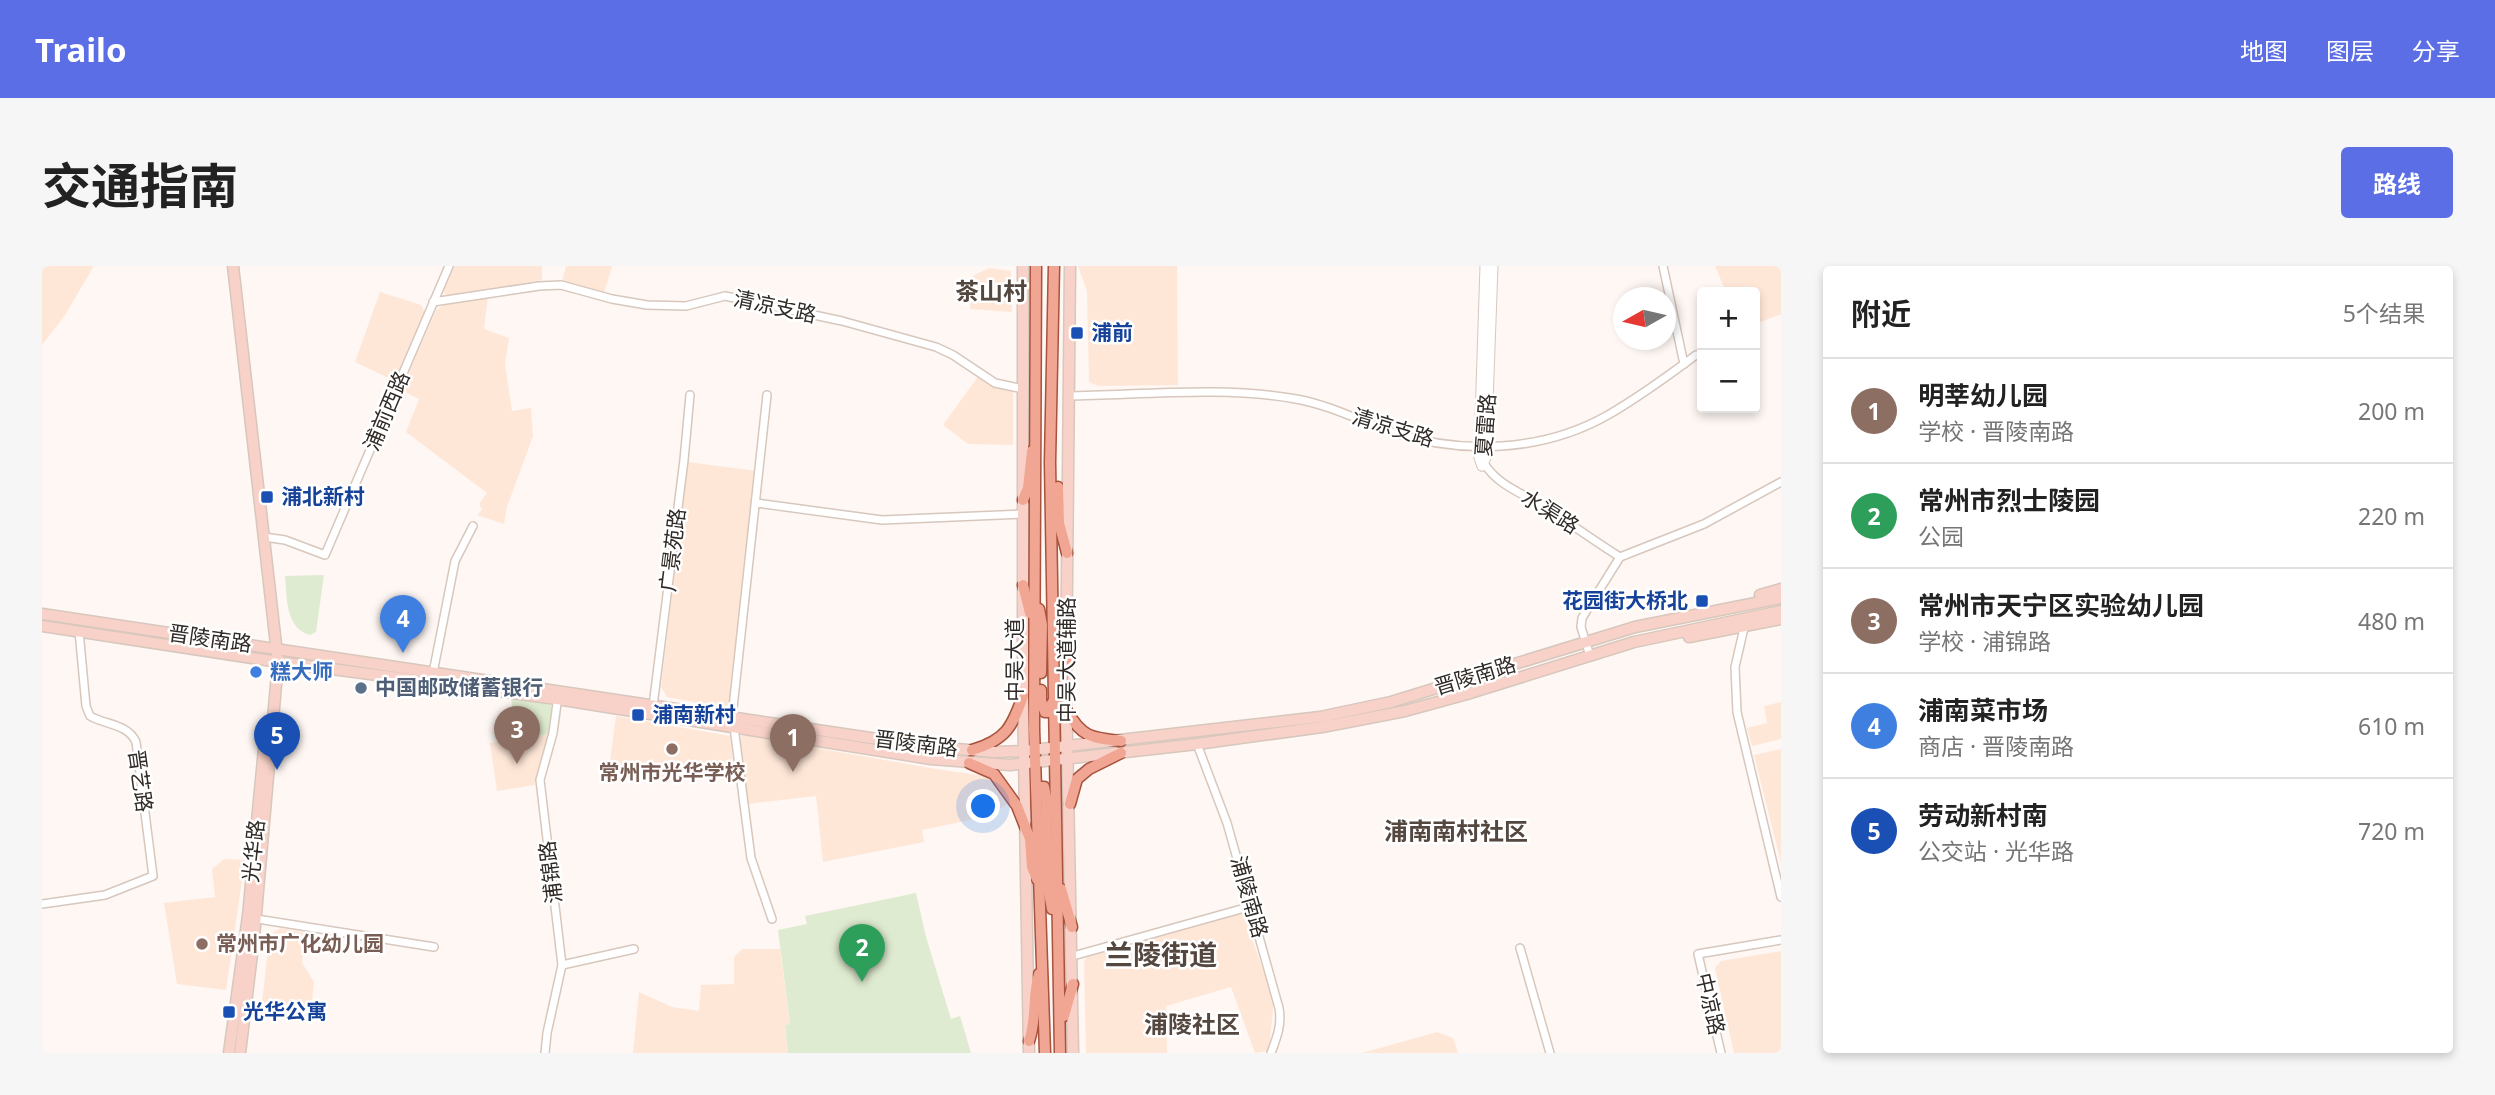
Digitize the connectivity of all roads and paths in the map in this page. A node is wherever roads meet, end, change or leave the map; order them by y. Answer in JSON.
{"nodes":[{"id":1,"x":233,"y":266,"type":"edge"},
{"id":2,"x":449,"y":266,"type":"edge"},
{"id":3,"x":1023,"y":266,"type":"edge"},
{"id":4,"x":1037,"y":266,"type":"edge"},
{"id":5,"x":1054,"y":266,"type":"edge"},
{"id":6,"x":1070,"y":266,"type":"edge"},
{"id":7,"x":1486,"y":266,"type":"edge"},
{"id":8,"x":1493,"y":266,"type":"edge"},
{"id":9,"x":1664,"y":266,"type":"edge"},
{"id":10,"x":433,"y":302,"type":"junction"},
{"id":11,"x":1053,"y":302,"type":"junction"},
{"id":12,"x":1053,"y":341,"type":"junction"},
{"id":13,"x":1696,"y":355,"type":"dead end"},
{"id":14,"x":1684,"y":364,"type":"junction"},
{"id":15,"x":1023,"y":389,"type":"junction"},
{"id":16,"x":1037,"y":393,"type":"junction"},
{"id":17,"x":690,"y":395,"type":"dead end"},
{"id":18,"x":767,"y":395,"type":"dead end"},
{"id":19,"x":1068,"y":397,"type":"junction"},
{"id":20,"x":1037,"y":428,"type":"junction"},
{"id":21,"x":1483,"y":448,"type":"junction"},
{"id":22,"x":1050,"y":462,"type":"junction"},
{"id":23,"x":1484,"y":463,"type":"joint"},
{"id":24,"x":1781,"y":482,"type":"edge"},
{"id":25,"x":1051,"y":491,"type":"junction"},
{"id":26,"x":1023,"y":500,"type":"junction"},
{"id":27,"x":756,"y":503,"type":"junction"},
{"id":28,"x":1023,"y":514,"type":"junction"},
{"id":29,"x":473,"y":526,"type":"dead end"},
{"id":30,"x":264,"y":537,"type":"junction"},
{"id":31,"x":1067,"y":553,"type":"junction"},
{"id":32,"x":1620,"y":557,"type":"junction"},
{"id":33,"x":1029,"y":585,"type":"junction"},
{"id":34,"x":1781,"y":589,"type":"edge"},
{"id":35,"x":1781,"y":598,"type":"edge"},
{"id":36,"x":1707,"y":611,"type":"junction"},
{"id":37,"x":1781,"y":611,"type":"edge"},
{"id":38,"x":42,"y":614,"type":"edge"},
{"id":39,"x":1781,"y":620,"type":"edge"},
{"id":40,"x":42,"y":626,"type":"edge"},
{"id":41,"x":1744,"y":628,"type":"junction"},
{"id":42,"x":79,"y":631,"type":"junction"},
{"id":43,"x":1587,"y":642,"type":"junction"},
{"id":44,"x":1634,"y":642,"type":"junction"},
{"id":45,"x":275,"y":649,"type":"junction"},
{"id":46,"x":1590,"y":656,"type":"junction"},
{"id":47,"x":275,"y":661,"type":"junction"},
{"id":48,"x":1067,"y":661,"type":"junction"},
{"id":49,"x":433,"y":673,"type":"junction"},
{"id":50,"x":558,"y":695,"type":"junction"},
{"id":51,"x":1023,"y":696,"type":"junction"},
{"id":52,"x":1054,"y":699,"type":"junction"},
{"id":53,"x":653,"y":705,"type":"junction"},
{"id":54,"x":1067,"y":712,"type":"junction"},
{"id":55,"x":1054,"y":720,"type":"junction"},
{"id":56,"x":733,"y":722,"type":"junction"},
{"id":57,"x":1197,"y":744,"type":"junction"},
{"id":58,"x":1068,"y":747,"type":"junction"},
{"id":59,"x":1121,"y":747,"type":"junction"},
{"id":60,"x":1054,"y":748,"type":"junction"},
{"id":61,"x":972,"y":750,"type":"junction"},
{"id":62,"x":1030,"y":751,"type":"junction"},
{"id":63,"x":1069,"y":759,"type":"junction"},
{"id":64,"x":1055,"y":761,"type":"junction"},
{"id":65,"x":969,"y":763,"type":"junction"},
{"id":66,"x":1030,"y":764,"type":"junction"},
{"id":67,"x":1038,"y":793,"type":"junction"},
{"id":68,"x":1070,"y":804,"type":"junction"},
{"id":69,"x":1025,"y":823,"type":"junction"},
{"id":70,"x":1056,"y":845,"type":"junction"},
{"id":71,"x":1040,"y":886,"type":"junction"},
{"id":72,"x":1781,"y":897,"type":"edge"},
{"id":73,"x":42,"y":904,"type":"edge"},
{"id":74,"x":1252,"y":906,"type":"junction"},
{"id":75,"x":251,"y":918,"type":"junction"},
{"id":76,"x":772,"y":919,"type":"dead end"},
{"id":77,"x":1072,"y":927,"type":"junction"},
{"id":78,"x":1058,"y":936,"type":"junction"},
{"id":79,"x":1781,"y":940,"type":"edge"},
{"id":80,"x":433,"y":947,"type":"dead end"},
{"id":81,"x":1520,"y":948,"type":"dead end"},
{"id":82,"x":634,"y":949,"type":"dead end"},
{"id":83,"x":1073,"y":956,"type":"junction"},
{"id":84,"x":1042,"y":961,"type":"junction"},
{"id":85,"x":562,"y":965,"type":"junction"},
{"id":86,"x":1073,"y":984,"type":"junction"},
{"id":87,"x":1029,"y":1047,"type":"edge"},
{"id":88,"x":229,"y":1053,"type":"edge"},
{"id":89,"x":240,"y":1053,"type":"edge"},
{"id":90,"x":545,"y":1053,"type":"edge"},
{"id":91,"x":1045,"y":1053,"type":"edge"},
{"id":92,"x":1061,"y":1053,"type":"edge"},
{"id":93,"x":1073,"y":1053,"type":"edge"},
{"id":94,"x":1272,"y":1053,"type":"edge"},
{"id":95,"x":1550,"y":1053,"type":"edge"},
{"id":96,"x":1721,"y":1053,"type":"edge"}],
"edges":[{"from":1,"to":30,"type":"main road","name":"光华路"},
{"from":2,"to":10,"type":"street","name":"浦前西路"},
{"from":3,"to":15,"type":"main road","name":"中吴大道辅路"},
{"from":4,"to":12,"type":"main road"},
{"from":4,"to":16,"type":"main road"},
{"from":5,"to":11,"type":"main road"},
{"from":5,"to":11,"type":"main road","name":"中吴大道"},
{"from":6,"to":19,"type":"main road","name":"中吴大道辅路"},
{"from":7,"to":21,"type":"street","name":"夏雷路"},
{"from":8,"to":21,"type":"street","name":"夏雷路"},
{"from":9,"to":14,"type":"street"},
{"from":10,"to":15,"type":"street","name":"清凉支路"},
{"from":10,"to":30,"type":"street","name":"浦前西路"},
{"from":11,"to":12,"type":"main road","name":"中吴大道"},
{"from":12,"to":22,"type":"main road","name":"中吴大道"},
{"from":13,"to":14,"type":"street","name":"清凉支路"},
{"from":14,"to":21,"type":"street","name":"清凉支路"},
{"from":15,"to":26,"type":"main road","name":"中吴大道辅路"},
{"from":16,"to":20,"type":"main road"},
{"from":16,"to":25,"type":"main road"},
{"from":17,"to":53,"type":"street","name":"广景苑路"},
{"from":18,"to":27,"type":"street"},
{"from":19,"to":21,"type":"street","name":"清凉支路"},
{"from":19,"to":31,"type":"main road","name":"中吴大道辅路"},
{"from":20,"to":26,"type":"main road"},
{"from":20,"to":33,"type":"main road"},
{"from":21,"to":23,"type":"street","name":"夏雷路"},
{"from":22,"to":25,"type":"main road","name":"中吴大道"},
{"from":22,"to":31,"type":"main road"},
{"from":23,"to":32,"type":"street","name":"水渠路"},
{"from":24,"to":32,"type":"street"},
{"from":25,"to":52,"type":"main road","name":"中吴大道"},
{"from":26,"to":28,"type":"main road","name":"中吴大道辅路"},
{"from":27,"to":28,"type":"street"},
{"from":27,"to":56,"type":"street"},
{"from":28,"to":33,"type":"main road","name":"中吴大道辅路"},
{"from":29,"to":49,"type":"street"},
{"from":30,"to":45,"type":"main road","name":"光华路"},
{"from":31,"to":48,"type":"main road","name":"中吴大道辅路"},
{"from":32,"to":43,"type":"street"},
{"from":33,"to":51,"type":"main road","name":"中吴大道辅路"},
{"from":33,"to":52,"type":"main road"},
{"from":33,"to":62,"type":"main road","name":"中吴大道"},
{"from":34,"to":36,"type":"main road"},
{"from":35,"to":36,"type":"main road","name":"晋陵南路"},
{"from":36,"to":43,"type":"main road","name":"晋陵南路"},
{"from":37,"to":44,"type":"main road","name":"晋陵南路"},
{"from":38,"to":45,"type":"main road","name":"晋陵南路"},
{"from":39,"to":41,"type":"main road"},
{"from":40,"to":42,"type":"main road","name":"晋陵南路"},
{"from":41,"to":44,"type":"main road"},
{"from":41,"to":72,"type":"street"},
{"from":42,"to":47,"type":"main road","name":"晋陵南路"},
{"from":42,"to":73,"type":"street","name":"晋艺路"},
{"from":43,"to":46,"type":"street"},
{"from":43,"to":59,"type":"main road","name":"晋陵南路"},
{"from":44,"to":46,"type":"main road","name":"晋陵南路"},
{"from":45,"to":47,"type":"main road","name":"光华路"},
{"from":45,"to":49,"type":"main road","name":"晋陵南路"},
{"from":46,"to":57,"type":"main road","name":"晋陵南路"},
{"from":47,"to":50,"type":"main road","name":"晋陵南路"},
{"from":47,"to":75,"type":"main road","name":"光华路"},
{"from":48,"to":54,"type":"main road","name":"中吴大道辅路"},
{"from":48,"to":55,"type":"main road"},
{"from":49,"to":50,"type":"main road","name":"晋陵南路"},
{"from":50,"to":53,"type":"main road","name":"晋陵南路"},
{"from":50,"to":56,"type":"main road","name":"晋陵南路"},
{"from":50,"to":85,"type":"street","name":"浦锦路"},
{"from":51,"to":61,"type":"main road"},
{"from":51,"to":62,"type":"main road","name":"中吴大道辅路"},
{"from":52,"to":55,"type":"main road","name":"中吴大道"},
{"from":53,"to":56,"type":"main road","name":"晋陵南路"},
{"from":54,"to":58,"type":"main road","name":"中吴大道辅路"},
{"from":54,"to":59,"type":"main road"},
{"from":55,"to":60,"type":"main road","name":"中吴大道"},
{"from":56,"to":61,"type":"main road","name":"晋陵南路"},
{"from":56,"to":65,"type":"main road","name":"晋陵南路"},
{"from":56,"to":76,"type":"street"},
{"from":57,"to":59,"type":"main road","name":"晋陵南路"},
{"from":57,"to":74,"type":"street","name":"浦陵南路"},
{"from":58,"to":59,"type":"main road","name":"晋陵南路"},
{"from":58,"to":60,"type":"main road","name":"晋陵南路"},
{"from":58,"to":63,"type":"main road","name":"中吴大道辅路"},
{"from":59,"to":63,"type":"main road","name":"晋陵南路"},
{"from":59,"to":68,"type":"main road"},
{"from":60,"to":62,"type":"main road","name":"晋陵南路"},
{"from":60,"to":64,"type":"main road","name":"中吴大道"},
{"from":61,"to":62,"type":"main road","name":"晋陵南路"},
{"from":62,"to":66,"type":"main road","name":"中吴大道"},
{"from":63,"to":64,"type":"main road","name":"晋陵南路"},
{"from":63,"to":68,"type":"main road","name":"中吴大道辅路"},
{"from":64,"to":66,"type":"main road","name":"晋陵南路"},
{"from":64,"to":70,"type":"main road","name":"中吴大道"},
{"from":65,"to":66,"type":"main road","name":"晋陵南路"},
{"from":65,"to":69,"type":"main road"},
{"from":66,"to":67,"type":"main road","name":"中吴大道"},
{"from":66,"to":69,"type":"main road"},
{"from":67,"to":71,"type":"main road","name":"中吴大道"},
{"from":67,"to":78,"type":"main road"},
{"from":68,"to":77,"type":"main road","name":"中吴大道辅路"},
{"from":69,"to":71,"type":"main road"},
{"from":69,"to":87,"type":"main road"},
{"from":70,"to":77,"type":"main road"},
{"from":70,"to":78,"type":"main road","name":"中吴大道"},
{"from":71,"to":84,"type":"main road","name":"中吴大道"},
{"from":74,"to":83,"type":"street"},
{"from":74,"to":94,"type":"street","name":"浦陵南路"},
{"from":75,"to":80,"type":"street"},
{"from":75,"to":88,"type":"main road","name":"光华路"},
{"from":75,"to":89,"type":"main road","name":"光华路"},
{"from":77,"to":83,"type":"main road","name":"中吴大道辅路"},
{"from":78,"to":92,"type":"main road","name":"中吴大道"},
{"from":79,"to":96,"type":"street","name":"中凉路"},
{"from":81,"to":95,"type":"street"},
{"from":82,"to":85,"type":"street"},
{"from":83,"to":86,"type":"main road","name":"中吴大道辅路"},
{"from":84,"to":87,"type":"main road"},
{"from":84,"to":91,"type":"main road","name":"中吴大道"},
{"from":85,"to":90,"type":"street","name":"浦锦路"},
{"from":86,"to":92,"type":"main road"},
{"from":86,"to":93,"type":"main road","name":"中吴大道辅路"}]}
